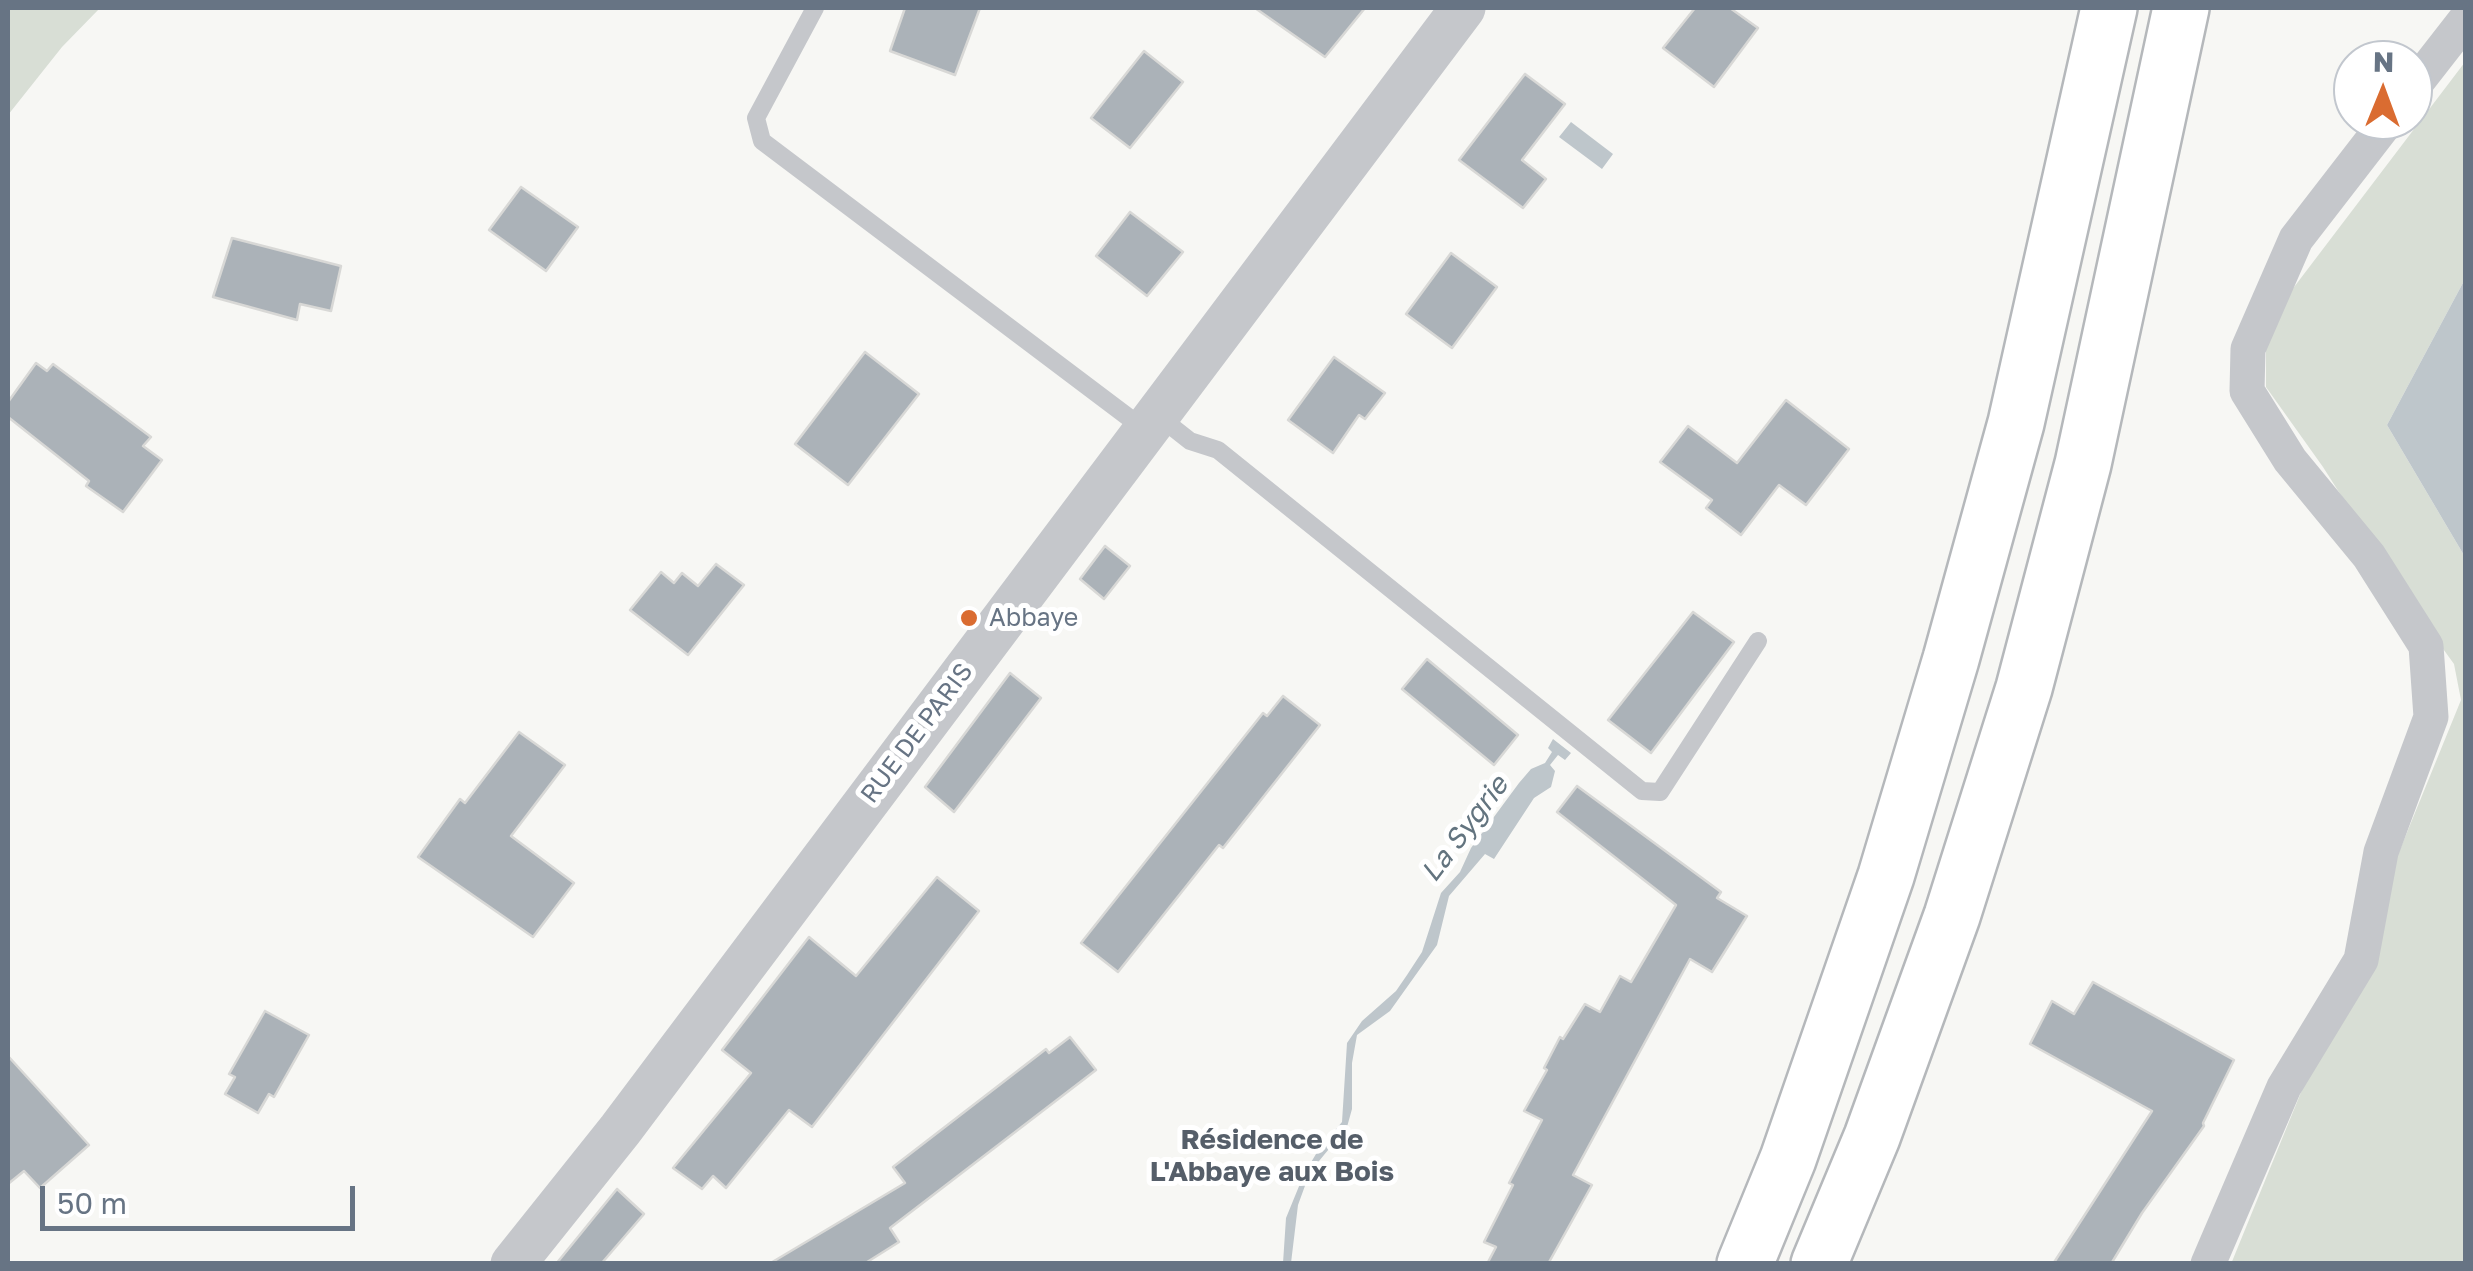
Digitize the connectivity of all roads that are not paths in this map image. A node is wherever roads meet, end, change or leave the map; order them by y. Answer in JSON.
{"nodes":[{"id":1,"x":815,"y":8,"type":"edge"},
{"id":2,"x":1462,"y":8,"type":"edge"},
{"id":3,"x":2108,"y":8,"type":"edge"},
{"id":4,"x":2181,"y":8,"type":"edge"},
{"id":5,"x":2466,"y":19,"type":"edge"},
{"id":6,"x":2433,"y":61,"type":"edge"},
{"id":7,"x":2373,"y":140,"type":"edge"},
{"id":8,"x":1150,"y":422,"type":"junction"},
{"id":9,"x":1758,"y":641,"type":"dead end"},
{"id":10,"x":512,"y":1264,"type":"edge"},
{"id":11,"x":1744,"y":1264,"type":"edge"},
{"id":12,"x":1819,"y":1264,"type":"edge"},
{"id":13,"x":2208,"y":1264,"type":"edge"}],
"edges":[{"from":1,"to":8,"type":"lane"},
{"from":2,"to":8,"type":"street","name":"RUE DE PARIS"},
{"from":3,"to":11,"type":"highway"},
{"from":4,"to":12,"type":"highway"},
{"from":5,"to":6,"type":"street"},
{"from":7,"to":13,"type":"street"},
{"from":8,"to":9,"type":"lane"},
{"from":8,"to":10,"type":"street","name":"RUE DE PARIS"}]}
